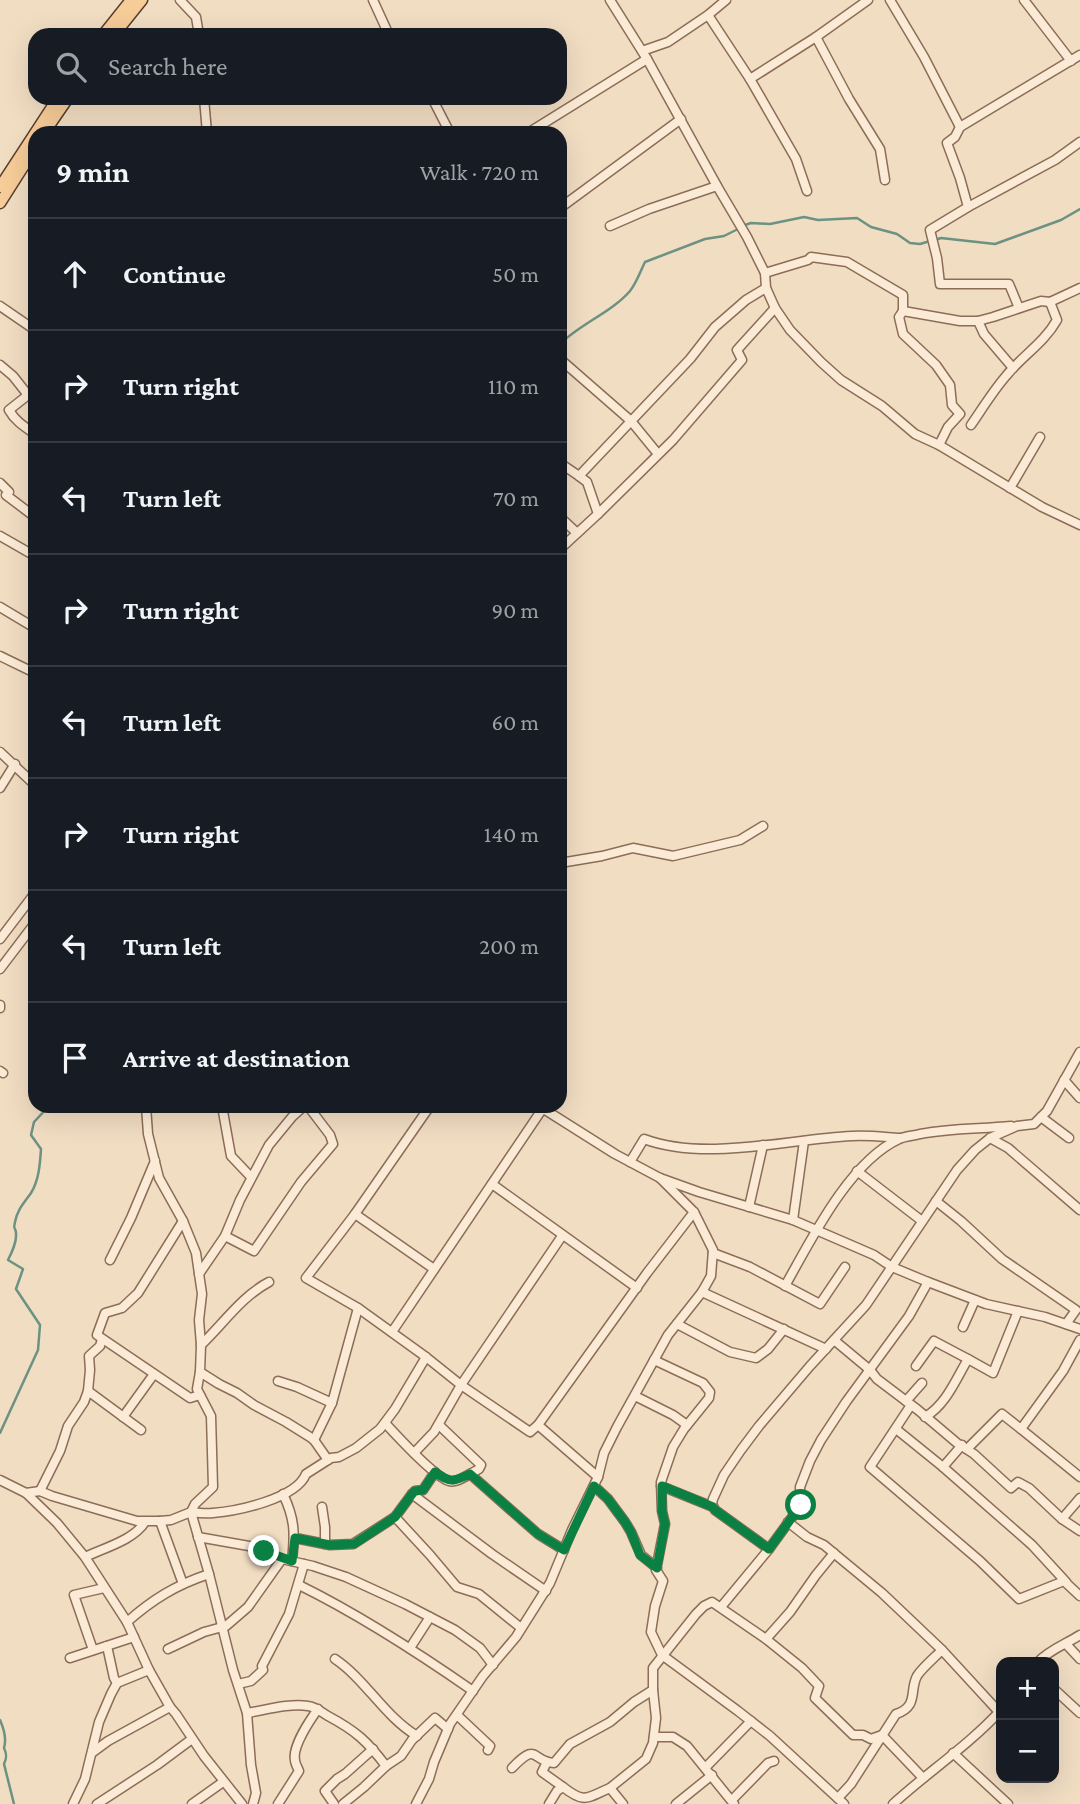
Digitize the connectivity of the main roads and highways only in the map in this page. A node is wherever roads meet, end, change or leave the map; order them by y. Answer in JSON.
{"nodes":[{"id":1,"x":131,"y":0,"type":"edge"},
{"id":2,"x":142,"y":0,"type":"edge"},
{"id":3,"x":109,"y":28,"type":"edge"},
{"id":4,"x":120,"y":28,"type":"edge"},
{"id":5,"x":53,"y":105,"type":"edge"},
{"id":6,"x":63,"y":105,"type":"edge"},
{"id":7,"x":40,"y":126,"type":"edge"},
{"id":8,"x":49,"y":126,"type":"edge"},
{"id":9,"x":28,"y":144,"type":"edge"},
{"id":10,"x":28,"y":159,"type":"edge"},
{"id":11,"x":0,"y":187,"type":"edge"},
{"id":12,"x":0,"y":203,"type":"edge"}],
"edges":[{"from":1,"to":3,"type":"main road"},
{"from":2,"to":4,"type":"main road"},
{"from":5,"to":7,"type":"main road"},
{"from":6,"to":8,"type":"main road"},
{"from":9,"to":11,"type":"main road"},
{"from":10,"to":12,"type":"main road"}]}
